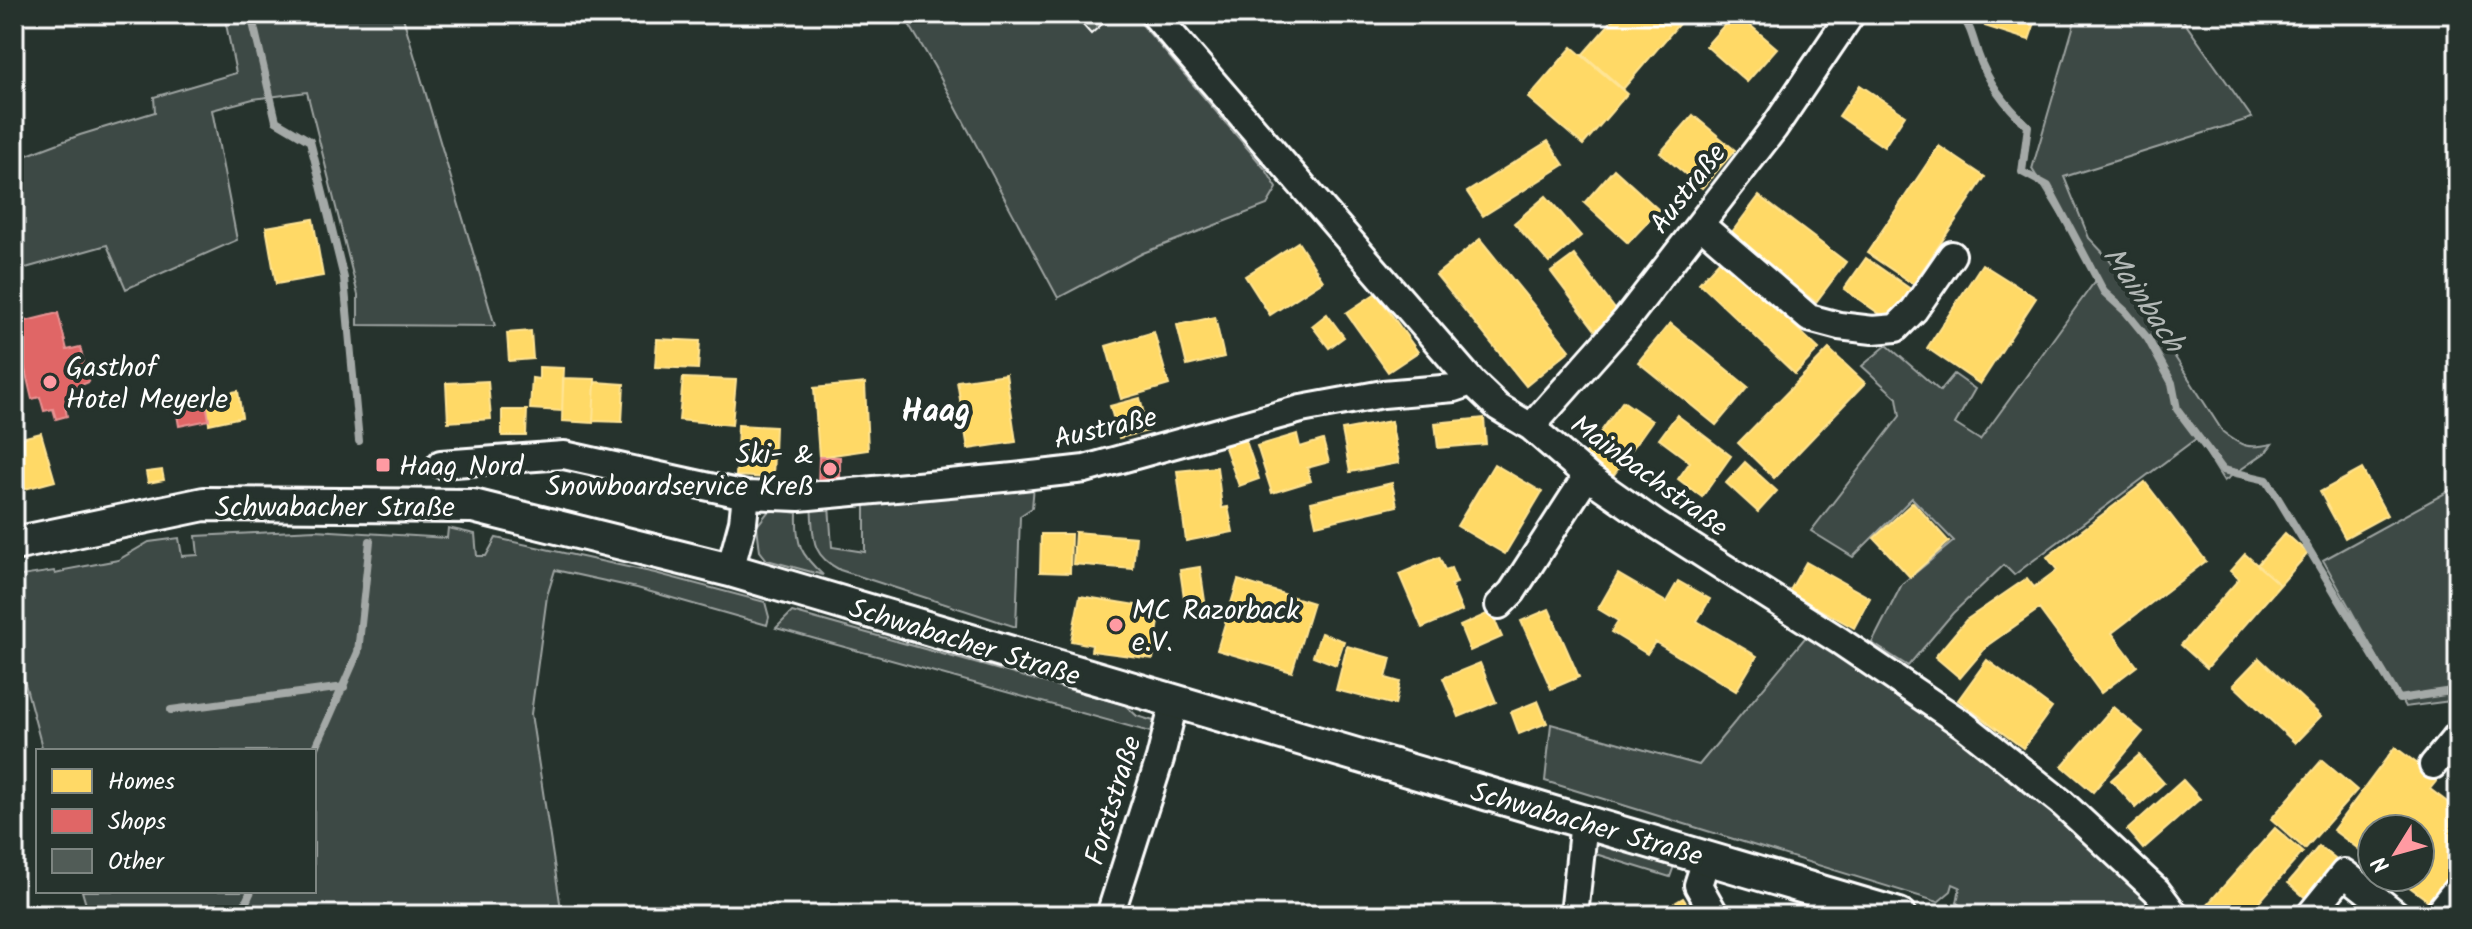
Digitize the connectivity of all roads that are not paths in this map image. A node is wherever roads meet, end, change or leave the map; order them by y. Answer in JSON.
{"nodes":[{"id":1,"x":1154,"y":14,"type":"edge"},
{"id":2,"x":1851,"y":14,"type":"edge"},
{"id":3,"x":1700,"y":224,"type":"junction"},
{"id":4,"x":1952,"y":255,"type":"dead end"},
{"id":5,"x":1472,"y":382,"type":"junction"},
{"id":6,"x":1531,"y":427,"type":"junction"},
{"id":7,"x":441,"y":464,"type":"dead end"},
{"id":8,"x":1587,"y":476,"type":"junction"},
{"id":9,"x":746,"y":495,"type":"junction"},
{"id":10,"x":14,"y":544,"type":"edge"},
{"id":11,"x":730,"y":570,"type":"junction"},
{"id":12,"x":1499,"y":605,"type":"dead end"},
{"id":13,"x":1174,"y":703,"type":"junction"},
{"id":14,"x":2458,"y":735,"type":"edge"},
{"id":15,"x":2433,"y":765,"type":"dead end"},
{"id":16,"x":1584,"y":821,"type":"junction"},
{"id":17,"x":1707,"y":857,"type":"junction"},
{"id":18,"x":2458,"y":888,"type":"edge"},
{"id":19,"x":1110,"y":915,"type":"edge"},
{"id":20,"x":1574,"y":915,"type":"edge"},
{"id":21,"x":1715,"y":915,"type":"edge"},
{"id":22,"x":1899,"y":915,"type":"edge"},
{"id":23,"x":2175,"y":915,"type":"edge"},
{"id":24,"x":2310,"y":915,"type":"edge"},
{"id":25,"x":2397,"y":915,"type":"edge"},
{"id":26,"x":2436,"y":915,"type":"edge"}],
"edges":[{"from":1,"to":5,"type":"street","name":"Mainbachstraße"},
{"from":2,"to":3,"type":"street","name":"Austraße"},
{"from":3,"to":4,"type":"street"},
{"from":3,"to":6,"type":"street","name":"Austraße"},
{"from":5,"to":6,"type":"street","name":"Mainbachstraße"},
{"from":5,"to":9,"type":"street","name":"Austraße"},
{"from":6,"to":8,"type":"street","name":"Mainbachstraße"},
{"from":7,"to":9,"type":"street","name":"Austraße"},
{"from":8,"to":12,"type":"street"},
{"from":8,"to":23,"type":"street","name":"Mainbachstraße"},
{"from":9,"to":11,"type":"street"},
{"from":10,"to":11,"type":"main road","name":"Schwabacher Straße"},
{"from":11,"to":13,"type":"main road","name":"Schwabacher Straße"},
{"from":13,"to":16,"type":"main road","name":"Schwabacher Straße"},
{"from":13,"to":19,"type":"street","name":"Forststraße"},
{"from":14,"to":15,"type":"street"},
{"from":16,"to":17,"type":"main road","name":"Schwabacher Straße"},
{"from":16,"to":20,"type":"street"},
{"from":17,"to":21,"type":"street"},
{"from":17,"to":22,"type":"main road","name":"Schwabacher Straße"},
{"from":18,"to":26,"type":"street"},
{"from":24,"to":25,"type":"street"}]}
